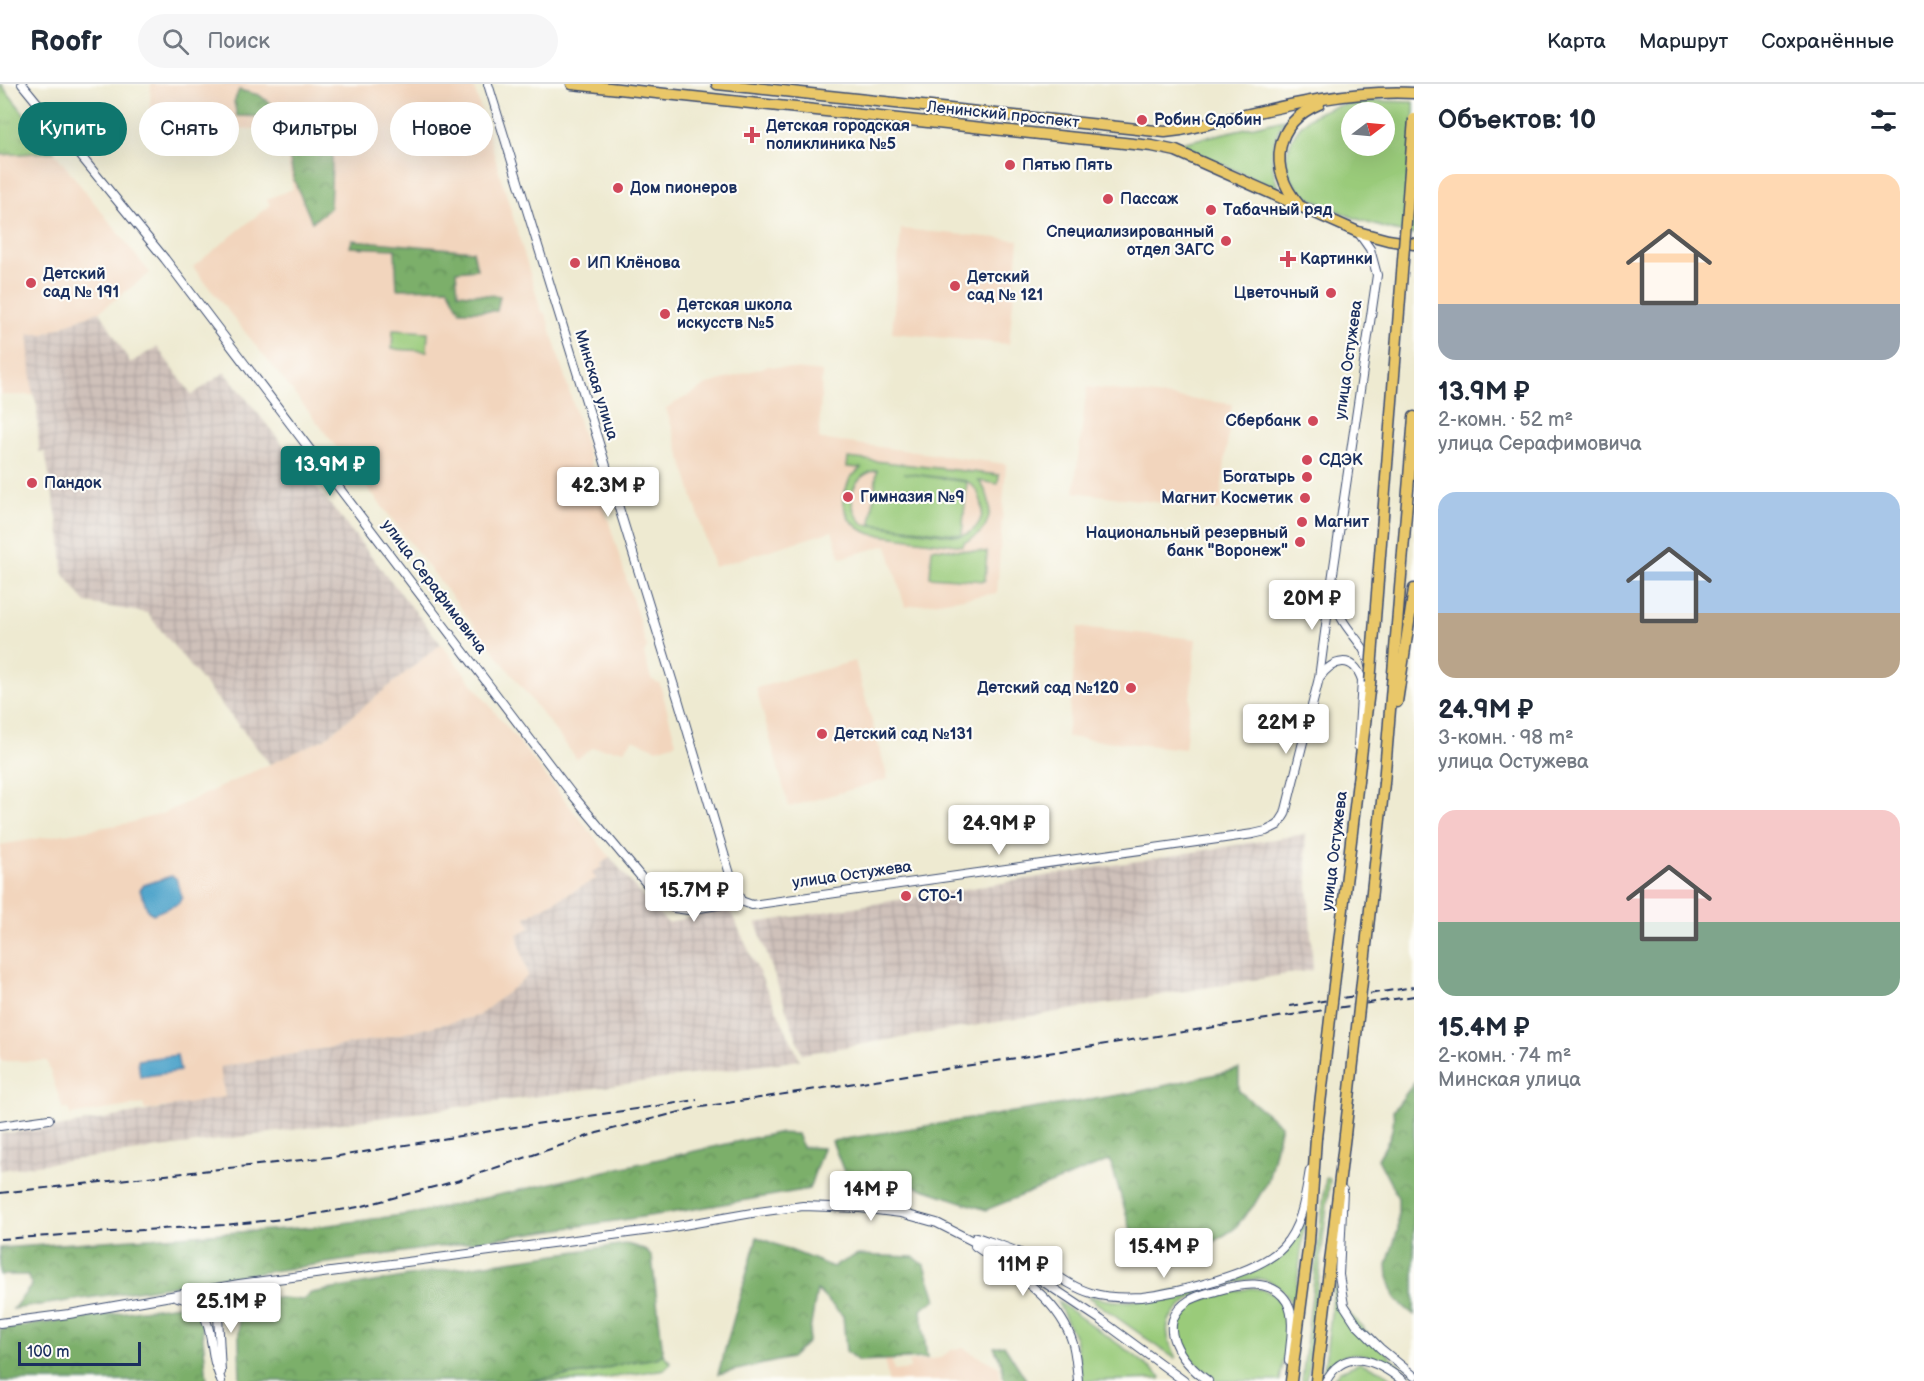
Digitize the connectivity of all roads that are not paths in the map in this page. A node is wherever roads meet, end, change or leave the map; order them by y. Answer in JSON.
{"nodes":[{"id":1,"x":22,"y":84,"type":"edge"},
{"id":2,"x":488,"y":84,"type":"edge"},
{"id":3,"x":572,"y":84,"type":"edge"},
{"id":4,"x":717,"y":84,"type":"edge"},
{"id":5,"x":1386,"y":84,"type":"edge"},
{"id":6,"x":1368,"y":92,"type":"junction"},
{"id":7,"x":1414,"y":93,"type":"edge"},
{"id":8,"x":1336,"y":96,"type":"junction"},
{"id":9,"x":1414,"y":119,"type":"edge"},
{"id":10,"x":1300,"y":206,"type":"junction"},
{"id":11,"x":1358,"y":232,"type":"junction"},
{"id":12,"x":1414,"y":244,"type":"edge"},
{"id":13,"x":1414,"y":417,"type":"edge"},
{"id":14,"x":1331,"y":586,"type":"junction"},
{"id":15,"x":1414,"y":589,"type":"edge"},
{"id":16,"x":1318,"y":678,"type":"junction"},
{"id":17,"x":1370,"y":683,"type":"junction"},
{"id":18,"x":1358,"y":781,"type":"junction"},
{"id":19,"x":1384,"y":783,"type":"junction"},
{"id":20,"x":741,"y":901,"type":"junction"},
{"id":21,"x":49,"y":1119,"type":"dead end"},
{"id":22,"x":0,"y":1126,"type":"edge"},
{"id":23,"x":1345,"y":1135,"type":"junction"},
{"id":24,"x":1316,"y":1138,"type":"junction"},
{"id":25,"x":950,"y":1228,"type":"junction"},
{"id":26,"x":239,"y":1284,"type":"junction"},
{"id":27,"x":170,"y":1296,"type":"junction"},
{"id":28,"x":0,"y":1323,"type":"edge"},
{"id":29,"x":1414,"y":1376,"type":"edge"},
{"id":30,"x":221,"y":1381,"type":"edge"},
{"id":31,"x":1078,"y":1381,"type":"edge"},
{"id":32,"x":1184,"y":1381,"type":"edge"},
{"id":33,"x":1208,"y":1381,"type":"edge"},
{"id":34,"x":1289,"y":1381,"type":"edge"},
{"id":35,"x":1316,"y":1381,"type":"edge"},
{"id":36,"x":1326,"y":1381,"type":"edge"},
{"id":37,"x":1403,"y":1381,"type":"edge"}],
"edges":[{"from":1,"to":20,"type":"street","name":"улица Серафимовича"},
{"from":2,"to":20,"type":"street","name":"Минская улица"},
{"from":3,"to":10,"type":"main road","name":"Ленинский проспект"},
{"from":4,"to":8,"type":"main road","name":"Ленинский проспект"},
{"from":5,"to":6,"type":"main road"},
{"from":6,"to":7,"type":"main road","name":"Ленинский проспект"},
{"from":6,"to":8,"type":"main road","name":"Ленинский проспект"},
{"from":8,"to":10,"type":"main road"},
{"from":9,"to":17,"type":"main road","bridge":true},
{"from":10,"to":11,"type":"main road","name":"Ленинский проспект"},
{"from":11,"to":12,"type":"main road","name":"Ленинский проспект"},
{"from":11,"to":14,"type":"street","name":"улица Остужева"},
{"from":13,"to":19,"type":"main road"},
{"from":14,"to":16,"type":"street","name":"улица Остужева"},
{"from":14,"to":17,"type":"street","name":"улица Остужева"},
{"from":15,"to":19,"type":"main road"},
{"from":16,"to":18,"type":"street"},
{"from":16,"to":20,"type":"street","name":"улица Остужева"},
{"from":17,"to":18,"type":"main road","name":"улица Остужева"},
{"from":18,"to":24,"type":"main road","name":"улица Остужева","bridge":true},
{"from":19,"to":23,"type":"main road","bridge":true},
{"from":21,"to":22,"type":"street"},
{"from":23,"to":29,"type":"street"},
{"from":23,"to":35,"type":"main road"},
{"from":24,"to":25,"type":"street"},
{"from":24,"to":34,"type":"main road","name":"улица Остужева"},
{"from":25,"to":26,"type":"street"},
{"from":25,"to":31,"type":"street"},
{"from":25,"to":32,"type":"street"},
{"from":26,"to":27,"type":"street"},
{"from":26,"to":30,"type":"street"},
{"from":27,"to":28,"type":"street"},
{"from":27,"to":30,"type":"street"},
{"from":33,"to":34,"type":"street"},
{"from":36,"to":37,"type":"street"}]}
